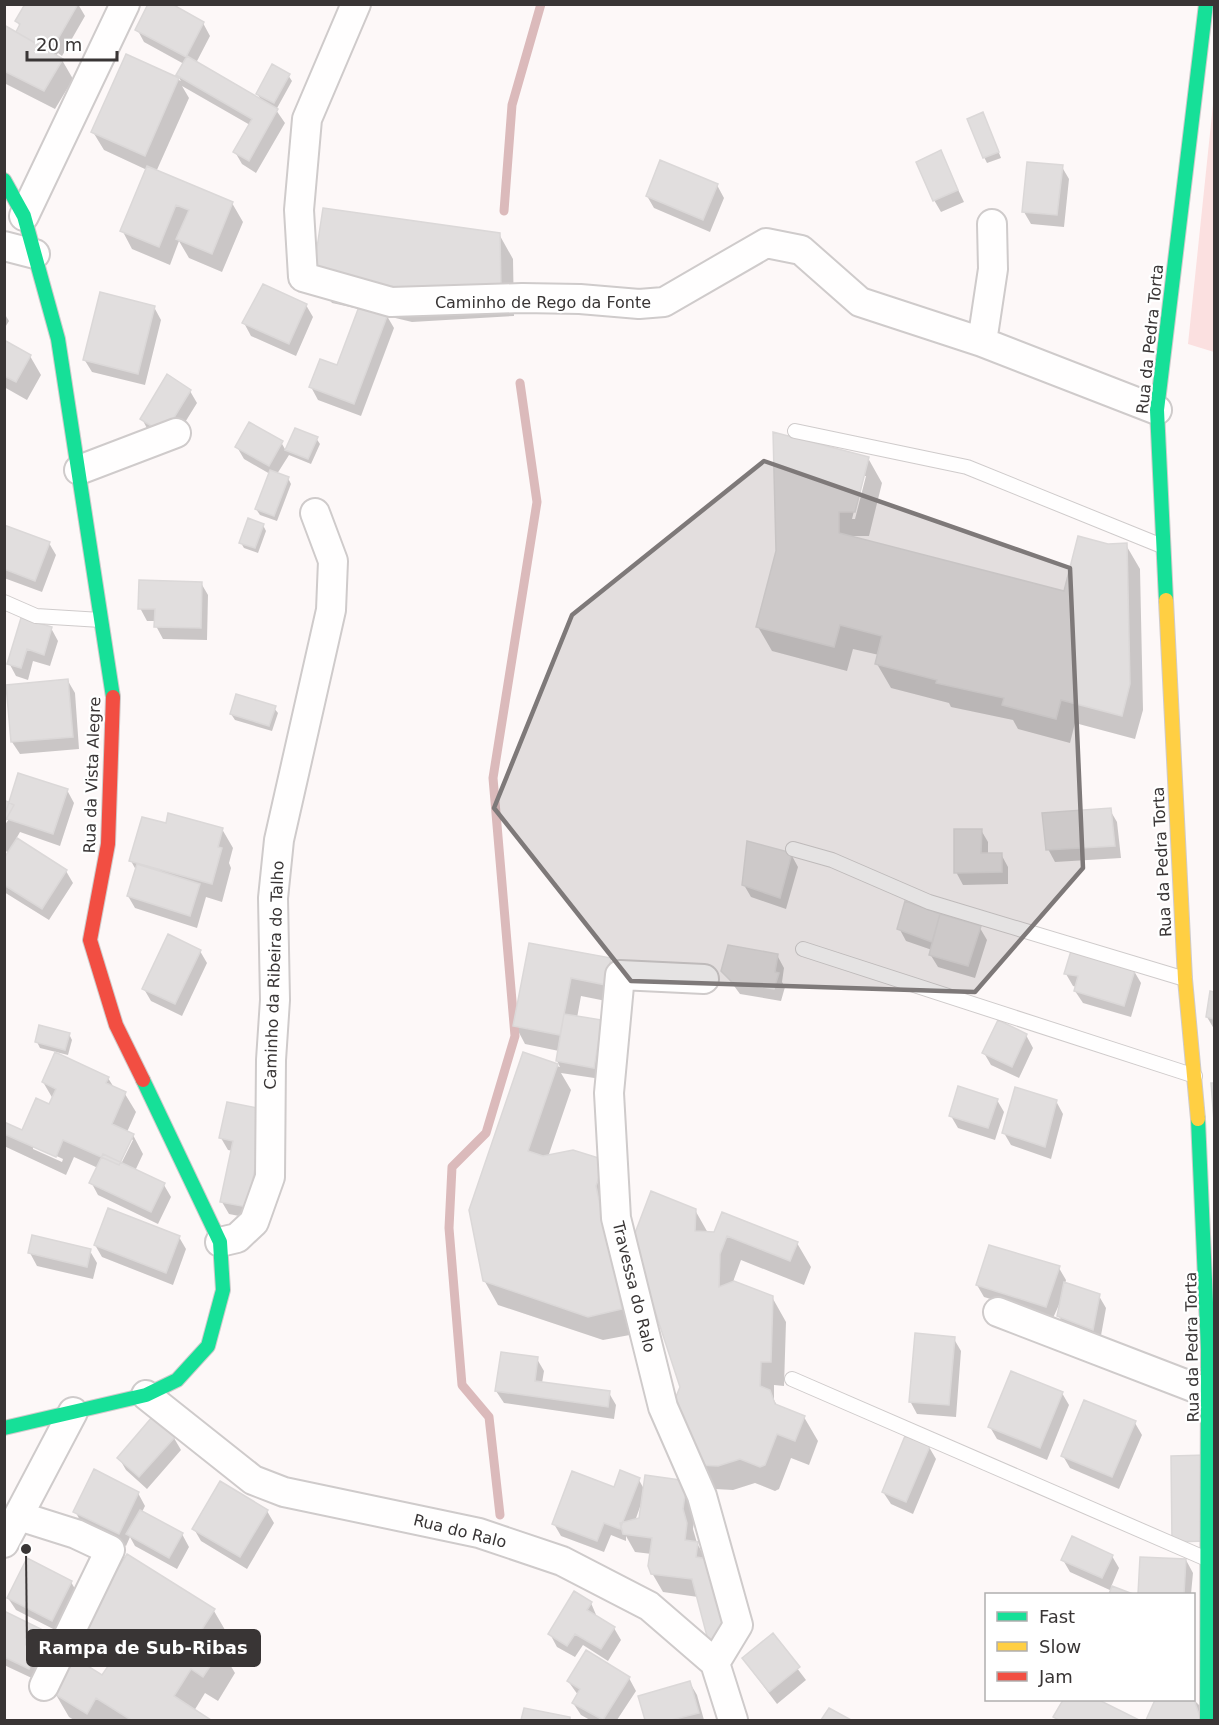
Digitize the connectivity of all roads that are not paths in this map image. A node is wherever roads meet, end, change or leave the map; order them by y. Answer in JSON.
{"nodes":[{"id":1,"x":125,"y":4,"type":"edge"},
{"id":2,"x":356,"y":4,"type":"edge"},
{"id":3,"x":1206,"y":4,"type":"edge"},
{"id":4,"x":4,"y":180,"type":"edge"},
{"id":5,"x":24,"y":216,"type":"junction"},
{"id":6,"x":992,"y":224,"type":"dead end"},
{"id":7,"x":4,"y":246,"type":"edge"},
{"id":8,"x":34,"y":254,"type":"junction"},
{"id":9,"x":982,"y":342,"type":"junction"},
{"id":10,"x":1157,"y":410,"type":"junction"},
{"id":11,"x":795,"y":431,"type":"dead end"},
{"id":12,"x":176,"y":433,"type":"dead end"},
{"id":13,"x":79,"y":470,"type":"junction"},
{"id":14,"x":315,"y":513,"type":"dead end"},
{"id":15,"x":1162,"y":546,"type":"junction"},
{"id":16,"x":4,"y":602,"type":"edge"},
{"id":17,"x":101,"y":620,"type":"junction"},
{"id":18,"x":793,"y":849,"type":"dead end"},
{"id":19,"x":803,"y":949,"type":"dead end"},
{"id":20,"x":704,"y":979,"type":"dead end"},
{"id":21,"x":1185,"y":979,"type":"junction"},
{"id":22,"x":1195,"y":1076,"type":"junction"},
{"id":23,"x":220,"y":1242,"type":"junction"},
{"id":24,"x":998,"y":1312,"type":"dead end"},
{"id":25,"x":792,"y":1379,"type":"dead end"},
{"id":26,"x":1211,"y":1394,"type":"junction"},
{"id":27,"x":146,"y":1395,"type":"junction"},
{"id":28,"x":73,"y":1412,"type":"junction"},
{"id":29,"x":4,"y":1428,"type":"edge"},
{"id":30,"x":19,"y":1516,"type":"junction"},
{"id":31,"x":4,"y":1543,"type":"edge"},
{"id":32,"x":1209,"y":1560,"type":"junction"},
{"id":33,"x":715,"y":1663,"type":"junction"},
{"id":34,"x":44,"y":1686,"type":"dead end"},
{"id":35,"x":733,"y":1720,"type":"edge"},
{"id":36,"x":1207,"y":1720,"type":"edge"}],
"edges":[{"from":1,"to":5,"type":"street"},
{"from":2,"to":9,"type":"street","name":"Caminho de Rego da Fonte"},
{"from":3,"to":10,"type":"street","name":"Rua da Pedra Torta"},
{"from":4,"to":5,"type":"street","name":"Rua da Vista Alegre"},
{"from":5,"to":8,"type":"street","name":"Rua da Vista Alegre"},
{"from":6,"to":9,"type":"street"},
{"from":7,"to":8,"type":"street"},
{"from":8,"to":13,"type":"street","name":"Rua da Vista Alegre"},
{"from":9,"to":10,"type":"street","name":"Caminho de Rego da Fonte"},
{"from":10,"to":15,"type":"street","name":"Rua da Pedra Torta"},
{"from":11,"to":15,"type":"lane"},
{"from":12,"to":13,"type":"street"},
{"from":13,"to":17,"type":"street","name":"Rua da Vista Alegre"},
{"from":14,"to":23,"type":"street","name":"Caminho da Ribeira do Talho"},
{"from":15,"to":21,"type":"street","name":"Rua da Pedra Torta"},
{"from":16,"to":17,"type":"lane"},
{"from":17,"to":23,"type":"street","name":"Rua da Vista Alegre"},
{"from":18,"to":21,"type":"lane"},
{"from":19,"to":22,"type":"lane"},
{"from":20,"to":33,"type":"street","name":"Travessa do Ralo"},
{"from":21,"to":22,"type":"street","name":"Rua da Pedra Torta"},
{"from":22,"to":26,"type":"street","name":"Rua da Pedra Torta"},
{"from":23,"to":27,"type":"street","name":"Rua da Vista Alegre"},
{"from":24,"to":26,"type":"street"},
{"from":25,"to":32,"type":"lane"},
{"from":26,"to":32,"type":"street","name":"Rua da Pedra Torta"},
{"from":27,"to":28,"type":"street","name":"Rua da Vista Alegre"},
{"from":27,"to":33,"type":"street","name":"Rua do Ralo"},
{"from":28,"to":29,"type":"street","name":"Rua da Vista Alegre"},
{"from":28,"to":30,"type":"street"},
{"from":30,"to":31,"type":"street"},
{"from":30,"to":34,"type":"street"},
{"from":32,"to":36,"type":"street","name":"Rua da Pedra Torta"},
{"from":33,"to":35,"type":"street"}]}
